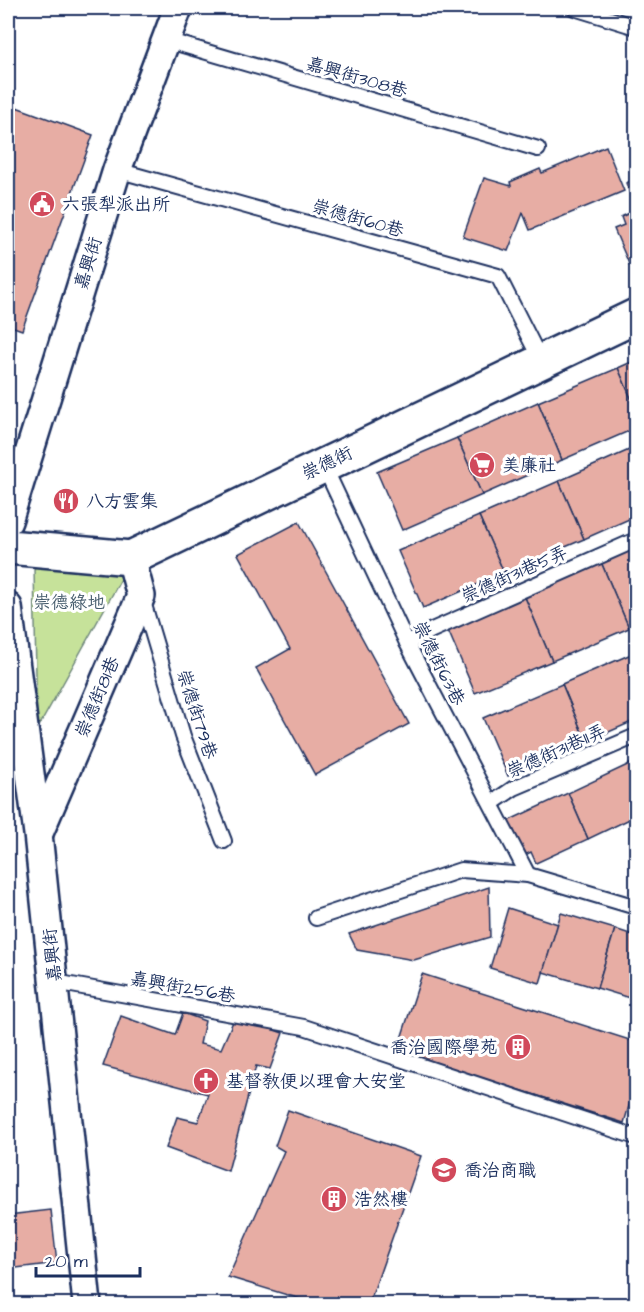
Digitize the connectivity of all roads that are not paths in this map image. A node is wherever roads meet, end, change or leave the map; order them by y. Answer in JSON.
{"nodes":[{"id":1,"x":178,"y":8,"type":"edge"},
{"id":2,"x":574,"y":8,"type":"edge"},
{"id":3,"x":636,"y":27,"type":"edge"},
{"id":4,"x":166,"y":40,"type":"junction"},
{"id":5,"x":538,"y":149,"type":"dead end"},
{"id":6,"x":117,"y":170,"type":"junction"},
{"id":7,"x":636,"y":316,"type":"edge"},
{"id":8,"x":541,"y":361,"type":"junction"},
{"id":9,"x":323,"y":465,"type":"junction"},
{"id":10,"x":8,"y":521,"type":"edge"},
{"id":11,"x":636,"y":540,"type":"edge"},
{"id":12,"x":8,"y":548,"type":"edge"},
{"id":13,"x":131,"y":558,"type":"junction"},
{"id":14,"x":141,"y":596,"type":"junction"},
{"id":15,"x":8,"y":607,"type":"edge"},
{"id":16,"x":408,"y":644,"type":"junction"},
{"id":17,"x":636,"y":736,"type":"edge"},
{"id":18,"x":492,"y":804,"type":"junction"},
{"id":19,"x":38,"y":834,"type":"junction"},
{"id":20,"x":224,"y":841,"type":"dead end"},
{"id":21,"x":528,"y":875,"type":"junction"},
{"id":22,"x":636,"y":907,"type":"edge"},
{"id":23,"x":316,"y":918,"type":"dead end"},
{"id":24,"x":55,"y":982,"type":"junction"},
{"id":25,"x":636,"y":1137,"type":"edge"},
{"id":26,"x":87,"y":1305,"type":"edge"}],
"edges":[{"from":1,"to":4,"type":"street","name":"嘉興街"},
{"from":2,"to":3,"type":"lane"},
{"from":4,"to":5,"type":"lane","name":"嘉興街308巷"},
{"from":4,"to":6,"type":"street","name":"嘉興街"},
{"from":6,"to":8,"type":"lane","name":"崇德街60巷"},
{"from":6,"to":10,"type":"street","name":"嘉興街"},
{"from":7,"to":8,"type":"street","name":"崇德街"},
{"from":8,"to":9,"type":"street","name":"崇德街"},
{"from":9,"to":13,"type":"street","name":"崇德街"},
{"from":9,"to":16,"type":"lane","name":"崇德街63巷"},
{"from":11,"to":16,"type":"lane","name":"崇德街31巷5弄"},
{"from":12,"to":13,"type":"street"},
{"from":13,"to":14,"type":"street"},
{"from":14,"to":19,"type":"street","name":"崇德街81巷"},
{"from":14,"to":20,"type":"lane","name":"崇德街79巷"},
{"from":15,"to":19,"type":"street","name":"嘉興街"},
{"from":16,"to":18,"type":"lane","name":"崇德街63巷"},
{"from":17,"to":18,"type":"lane","name":"崇德街31巷11弄"},
{"from":18,"to":21,"type":"lane","name":"崇德街63巷"},
{"from":19,"to":24,"type":"street","name":"嘉興街"},
{"from":21,"to":22,"type":"lane"},
{"from":21,"to":23,"type":"lane"},
{"from":24,"to":25,"type":"lane","name":"嘉興街256巷"},
{"from":24,"to":26,"type":"street","name":"嘉興街"}]}
